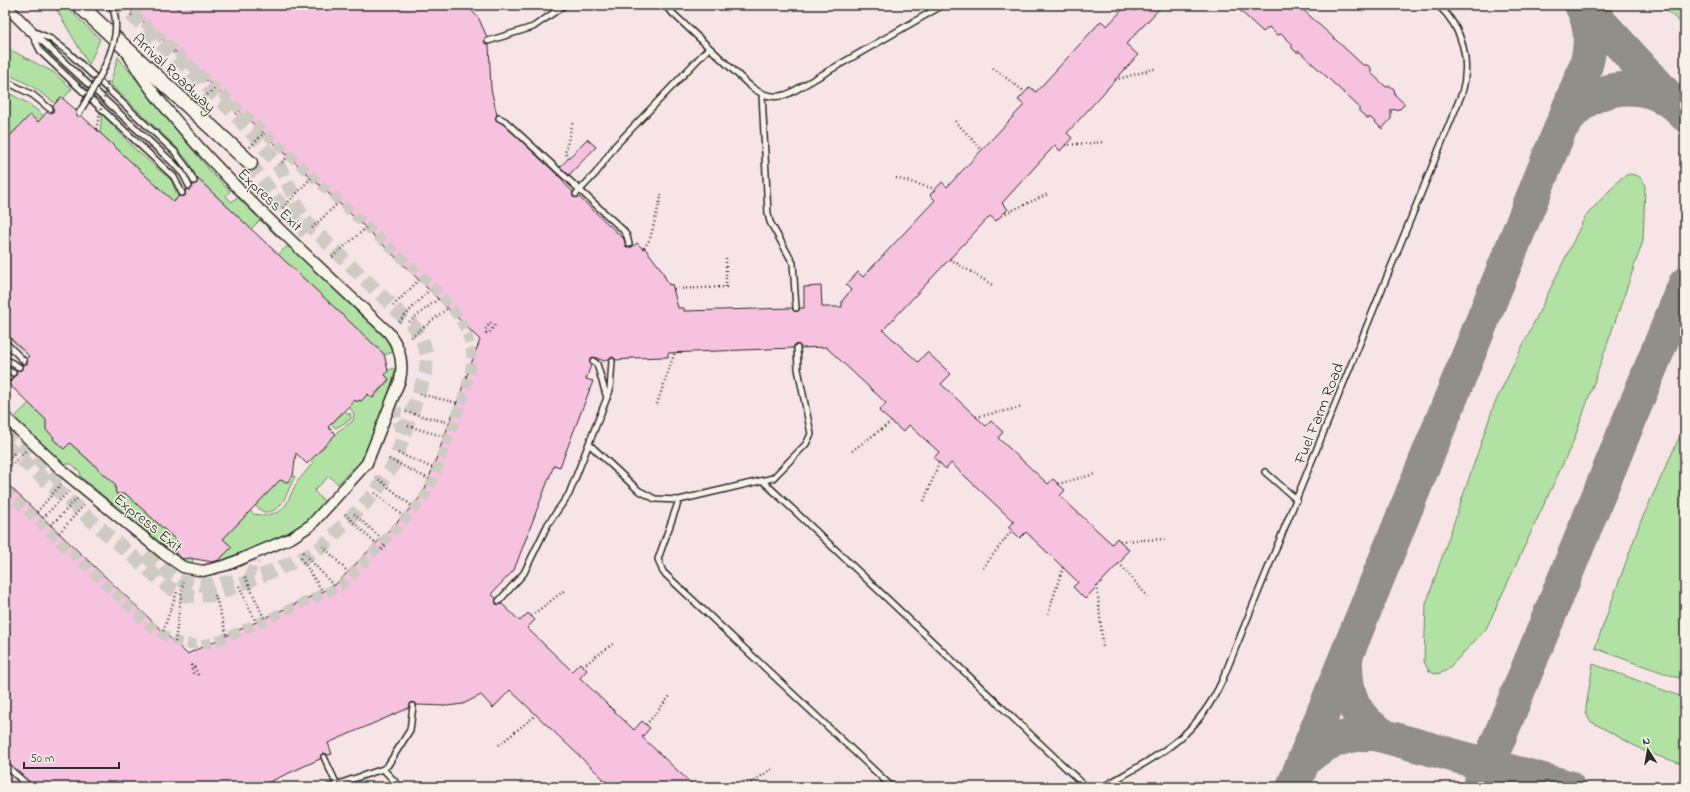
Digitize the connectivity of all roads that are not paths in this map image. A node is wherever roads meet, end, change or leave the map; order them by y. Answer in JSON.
{"nodes":[{"id":1,"x":5,"y":5,"type":"edge"},
{"id":2,"x":78,"y":5,"type":"edge"},
{"id":3,"x":111,"y":5,"type":"edge"},
{"id":4,"x":565,"y":5,"type":"edge"},
{"id":5,"x":664,"y":5,"type":"edge"},
{"id":6,"x":943,"y":5,"type":"edge"},
{"id":7,"x":1438,"y":5,"type":"edge"},
{"id":8,"x":30,"y":30,"type":"junction"},
{"id":9,"x":488,"y":41,"type":"dead end"},
{"id":10,"x":125,"y":48,"type":"junction"},
{"id":11,"x":709,"y":48,"type":"junction"},
{"id":12,"x":5,"y":81,"type":"edge"},
{"id":13,"x":762,"y":94,"type":"junction"},
{"id":14,"x":50,"y":109,"type":"dead end"},
{"id":15,"x":79,"y":113,"type":"dead end"},
{"id":16,"x":499,"y":118,"type":"dead end"},
{"id":17,"x":245,"y":159,"type":"tunnel mouth"},
{"id":18,"x":194,"y":181,"type":"dead end"},
{"id":19,"x":189,"y":186,"type":"dead end"},
{"id":20,"x":578,"y":192,"type":"junction"},
{"id":21,"x":182,"y":193,"type":"dead end"},
{"id":22,"x":629,"y":244,"type":"dead end"},
{"id":23,"x":796,"y":308,"type":"dead end"},
{"id":24,"x":5,"y":342,"type":"edge"},
{"id":25,"x":797,"y":348,"type":"dead end"},
{"id":26,"x":5,"y":359,"type":"edge"},
{"id":27,"x":612,"y":360,"type":"dead end"},
{"id":28,"x":593,"y":361,"type":"dead end"},
{"id":29,"x":24,"y":362,"type":"dead end"},
{"id":30,"x":402,"y":365,"type":"junction"},
{"id":31,"x":19,"y":367,"type":"dead end"},
{"id":32,"x":5,"y":369,"type":"edge"},
{"id":33,"x":13,"y":373,"type":"dead end"},
{"id":34,"x":607,"y":399,"type":"junction"},
{"id":35,"x":402,"y":409,"type":"tunnel mouth"},
{"id":36,"x":5,"y":417,"type":"edge"},
{"id":37,"x":589,"y":444,"type":"junction"},
{"id":38,"x":1265,"y":472,"type":"dead end"},
{"id":39,"x":764,"y":482,"type":"junction"},
{"id":40,"x":679,"y":500,"type":"junction"},
{"id":41,"x":1297,"y":500,"type":"junction"},
{"id":42,"x":299,"y":534,"type":"junction"},
{"id":43,"x":256,"y":561,"type":"tunnel mouth"},
{"id":44,"x":499,"y":601,"type":"dead end"},
{"id":45,"x":413,"y":706,"type":"dead end"},
{"id":46,"x":324,"y":757,"type":"dead end"},
{"id":47,"x":5,"y":764,"type":"edge"},
{"id":48,"x":383,"y":768,"type":"junction"},
{"id":49,"x":337,"y":784,"type":"junction"},
{"id":50,"x":30,"y":787,"type":"edge"},
{"id":51,"x":329,"y":787,"type":"edge"},
{"id":52,"x":400,"y":787,"type":"edge"},
{"id":53,"x":892,"y":787,"type":"edge"},
{"id":54,"x":1086,"y":787,"type":"edge"},
{"id":55,"x":1103,"y":787,"type":"edge"}],
"edges":[{"from":1,"to":8,"type":"street"},
{"from":2,"to":10,"type":"main road","name":"Arrival Roadway"},
{"from":3,"to":15,"type":"lane","bridge":true},
{"from":4,"to":9,"type":"lane"},
{"from":5,"to":11,"type":"lane"},
{"from":6,"to":13,"type":"lane"},
{"from":7,"to":41,"type":"lane","name":"Fuel Farm Road"},
{"from":8,"to":18,"type":"lane"},
{"from":8,"to":19,"type":"lane","bridge":true},
{"from":8,"to":21,"type":"lane"},
{"from":10,"to":17,"type":"main road","name":"Arrival Roadway"},
{"from":10,"to":30,"type":"street","name":"Express Exit"},
{"from":11,"to":13,"type":"lane"},
{"from":11,"to":20,"type":"lane"},
{"from":12,"to":14,"type":"lane"},
{"from":13,"to":23,"type":"lane"},
{"from":16,"to":20,"type":"lane"},
{"from":20,"to":22,"type":"lane"},
{"from":24,"to":29,"type":"lane"},
{"from":25,"to":39,"type":"lane"},
{"from":26,"to":31,"type":"lane"},
{"from":27,"to":34,"type":"lane"},
{"from":28,"to":34,"type":"lane"},
{"from":30,"to":35,"type":"street","name":"Express Exit"},
{"from":30,"to":42,"type":"street","name":"Express Exit"},
{"from":32,"to":33,"type":"lane"},
{"from":34,"to":37,"type":"lane"},
{"from":36,"to":42,"type":"street","name":"Express Exit"},
{"from":37,"to":40,"type":"lane"},
{"from":37,"to":44,"type":"lane"},
{"from":38,"to":41,"type":"lane"},
{"from":39,"to":40,"type":"lane"},
{"from":39,"to":54,"type":"lane"},
{"from":40,"to":53,"type":"lane"},
{"from":41,"to":55,"type":"lane","name":"Fuel Farm Road"},
{"from":42,"to":43,"type":"street","name":"Express Exit"},
{"from":45,"to":48,"type":"lane"},
{"from":46,"to":49,"type":"lane"},
{"from":47,"to":50,"type":"lane"},
{"from":48,"to":49,"type":"lane"},
{"from":48,"to":52,"type":"lane"},
{"from":49,"to":51,"type":"lane"}]}
